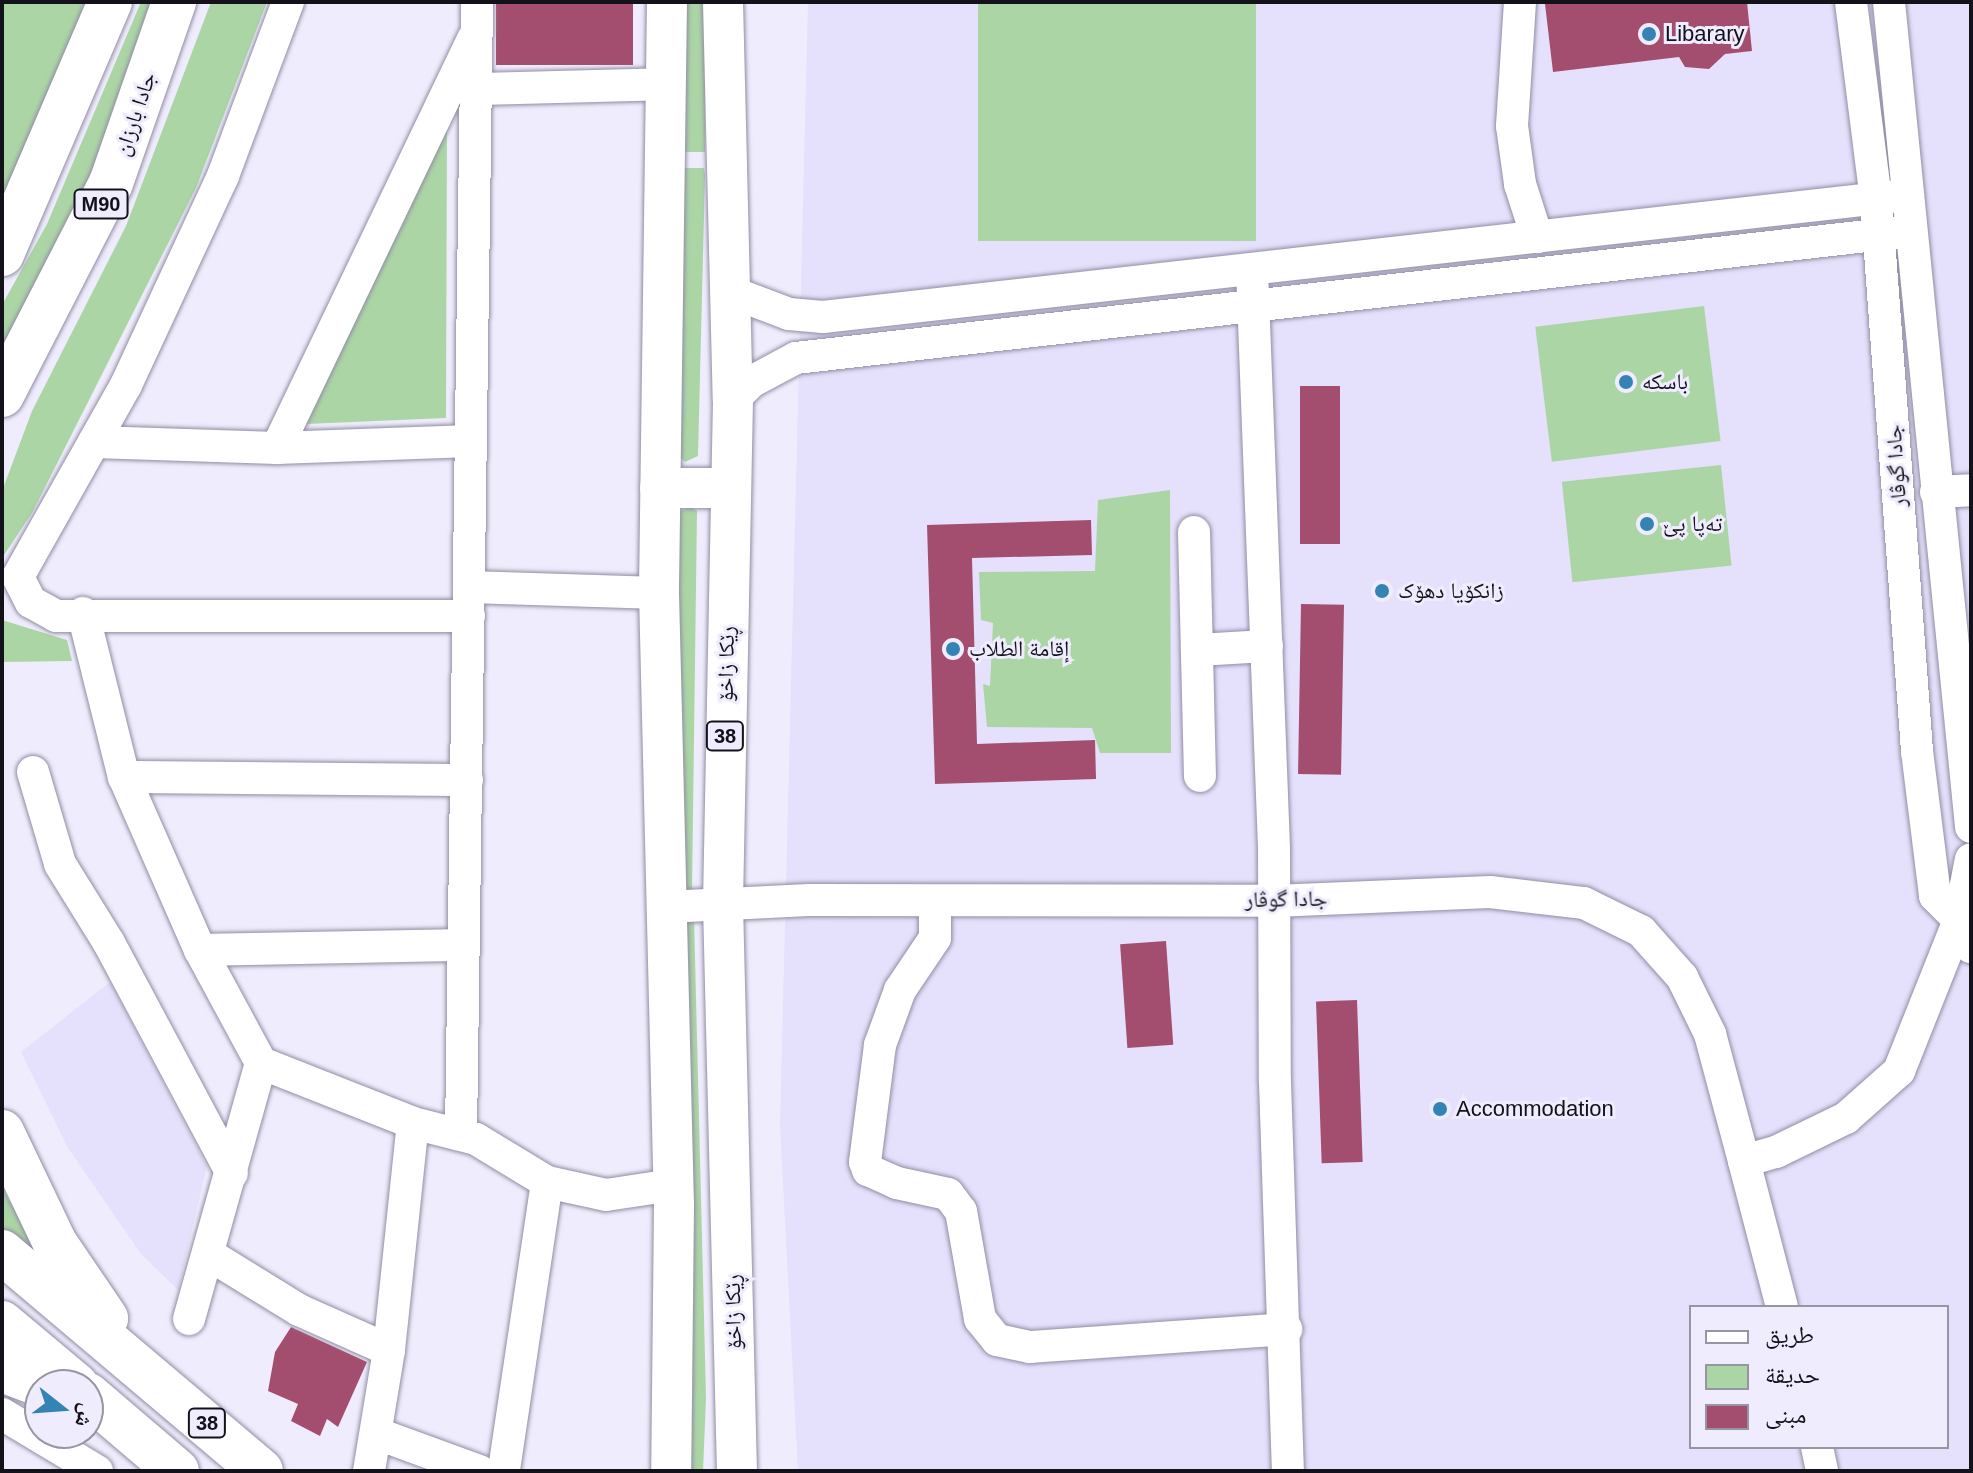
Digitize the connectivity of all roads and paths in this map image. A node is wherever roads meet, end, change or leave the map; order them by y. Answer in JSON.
{"nodes":[{"id":1,"x":110,"y":2,"type":"edge"},
{"id":2,"x":174,"y":2,"type":"edge"},
{"id":3,"x":288,"y":2,"type":"edge"},
{"id":4,"x":667,"y":2,"type":"edge"},
{"id":5,"x":723,"y":2,"type":"edge"},
{"id":6,"x":1520,"y":2,"type":"edge"},
{"id":7,"x":1851,"y":2,"type":"edge"},
{"id":8,"x":1889,"y":2,"type":"edge"},
{"id":9,"x":477,"y":16,"type":"edge"},
{"id":10,"x":666,"y":84,"type":"junction"},
{"id":11,"x":477,"y":89,"type":"junction"},
{"id":12,"x":1908,"y":195,"type":"junction"},
{"id":13,"x":1876,"y":199,"type":"junction"},
{"id":14,"x":1911,"y":231,"type":"junction"},
{"id":15,"x":1879,"y":234,"type":"junction"},
{"id":16,"x":1537,"y":237,"type":"junction"},
{"id":17,"x":2,"y":254,"type":"edge"},
{"id":18,"x":1252,"y":270,"type":"junction"},
{"id":19,"x":731,"y":292,"type":"junction"},
{"id":20,"x":1254,"y":305,"type":"junction"},
{"id":21,"x":823,"y":317,"type":"junction"},
{"id":22,"x":829,"y":354,"type":"junction"},
{"id":23,"x":9,"y":382,"type":"edge"},
{"id":24,"x":733,"y":400,"type":"junction"},
{"id":25,"x":2,"y":413,"type":"edge"},
{"id":26,"x":471,"y":441,"type":"junction"},
{"id":27,"x":94,"y":442,"type":"junction"},
{"id":28,"x":277,"y":448,"type":"junction"},
{"id":29,"x":660,"y":488,"type":"junction"},
{"id":30,"x":729,"y":488,"type":"junction"},
{"id":31,"x":1971,"y":490,"type":"edge"},
{"id":32,"x":1936,"y":492,"type":"junction"},
{"id":33,"x":1194,"y":532,"type":"dead end"},
{"id":34,"x":659,"y":593,"type":"junction"},
{"id":35,"x":469,"y":602,"type":"junction"},
{"id":36,"x":83,"y":613,"type":"junction"},
{"id":37,"x":1267,"y":646,"type":"junction"},
{"id":38,"x":1197,"y":650,"type":"junction"},
{"id":39,"x":33,"y":772,"type":"dead end"},
{"id":40,"x":1200,"y":776,"type":"dead end"},
{"id":41,"x":124,"y":777,"type":"junction"},
{"id":42,"x":467,"y":780,"type":"junction"},
{"id":43,"x":1971,"y":827,"type":"edge"},
{"id":44,"x":1971,"y":859,"type":"edge"},
{"id":45,"x":1274,"y":901,"type":"junction"},
{"id":46,"x":935,"y":903,"type":"junction"},
{"id":47,"x":723,"y":904,"type":"junction"},
{"id":48,"x":666,"y":907,"type":"junction"},
{"id":49,"x":1967,"y":930,"type":"edge"},
{"id":50,"x":464,"y":945,"type":"junction"},
{"id":51,"x":200,"y":950,"type":"junction"},
{"id":52,"x":261,"y":1063,"type":"junction"},
{"id":53,"x":413,"y":1123,"type":"junction"},
{"id":54,"x":2,"y":1132,"type":"edge"},
{"id":55,"x":461,"y":1134,"type":"junction"},
{"id":56,"x":1744,"y":1161,"type":"junction"},
{"id":57,"x":232,"y":1173,"type":"junction"},
{"id":58,"x":547,"y":1182,"type":"junction"},
{"id":59,"x":673,"y":1185,"type":"junction"},
{"id":60,"x":2,"y":1252,"type":"edge"},
{"id":61,"x":208,"y":1254,"type":"junction"},
{"id":62,"x":1781,"y":1305,"type":"edge"},
{"id":63,"x":189,"y":1319,"type":"dead end"},
{"id":64,"x":2,"y":1323,"type":"edge"},
{"id":65,"x":1286,"y":1329,"type":"junction"},
{"id":66,"x":389,"y":1350,"type":"junction"},
{"id":67,"x":56,"y":1369,"type":"edge"},
{"id":68,"x":2,"y":1370,"type":"edge"},
{"id":69,"x":153,"y":1375,"type":"junction"},
{"id":70,"x":24,"y":1378,"type":"edge"},
{"id":71,"x":104,"y":1410,"type":"edge"},
{"id":72,"x":5,"y":1423,"type":"edge"},
{"id":73,"x":378,"y":1434,"type":"junction"},
{"id":74,"x":1817,"y":1449,"type":"edge"},
{"id":75,"x":174,"y":1470,"type":"edge"},
{"id":76,"x":97,"y":1471,"type":"edge"},
{"id":77,"x":261,"y":1471,"type":"edge"},
{"id":78,"x":369,"y":1471,"type":"edge"},
{"id":79,"x":479,"y":1471,"type":"edge"},
{"id":80,"x":504,"y":1471,"type":"edge"},
{"id":81,"x":671,"y":1471,"type":"edge"},
{"id":82,"x":737,"y":1471,"type":"edge"},
{"id":83,"x":1288,"y":1471,"type":"edge"},
{"id":84,"x":1822,"y":1471,"type":"edge"}],
"edges":[{"from":1,"to":17,"type":"highway"},
{"from":2,"to":23,"type":"highway","name":"جادا بارزان","number":"M90"},
{"from":3,"to":27,"type":"street"},
{"from":4,"to":10,"type":"main road"},
{"from":5,"to":19,"type":"main road","name":"ڕێکا زاخۆ","number":"38"},
{"from":6,"to":16,"type":"street"},
{"from":7,"to":13,"type":"street","name":"جادا گوڤار"},
{"from":8,"to":12,"type":"street","name":"جادا گوڤار"},
{"from":9,"to":11,"type":"street"},
{"from":9,"to":28,"type":"street"},
{"from":10,"to":11,"type":"street"},
{"from":10,"to":29,"type":"main road"},
{"from":11,"to":26,"type":"street"},
{"from":12,"to":13,"type":"street"},
{"from":12,"to":14,"type":"street","name":"جادا گوڤار"},
{"from":13,"to":15,"type":"street","name":"جادا گوڤار"},
{"from":13,"to":16,"type":"street"},
{"from":14,"to":15,"type":"street"},
{"from":14,"to":32,"type":"street","name":"جادا گوڤار"},
{"from":15,"to":20,"type":"street"},
{"from":15,"to":49,"type":"street","name":"جادا گوڤار"},
{"from":16,"to":18,"type":"street"},
{"from":18,"to":20,"type":"street"},
{"from":18,"to":21,"type":"street"},
{"from":19,"to":21,"type":"street"},
{"from":19,"to":24,"type":"main road","name":"ڕێکا زاخۆ","number":"38"},
{"from":20,"to":22,"type":"street"},
{"from":20,"to":37,"type":"street"},
{"from":21,"to":22,"type":"street"},
{"from":22,"to":24,"type":"street"},
{"from":23,"to":25,"type":"highway","name":"جادا بارزان"},
{"from":24,"to":30,"type":"main road","name":"ڕێکا زاخۆ","number":"38"},
{"from":26,"to":28,"type":"street"},
{"from":26,"to":35,"type":"street"},
{"from":27,"to":28,"type":"street"},
{"from":27,"to":36,"type":"street"},
{"from":29,"to":30,"type":"main road"},
{"from":29,"to":34,"type":"main road"},
{"from":30,"to":47,"type":"main road","name":"ڕێکا زاخۆ","number":"38"},
{"from":31,"to":32,"type":"street"},
{"from":32,"to":43,"type":"street","name":"جادا گوڤار"},
{"from":33,"to":38,"type":"street"},
{"from":34,"to":35,"type":"street"},
{"from":34,"to":48,"type":"main road"},
{"from":35,"to":36,"type":"street"},
{"from":35,"to":42,"type":"street"},
{"from":36,"to":41,"type":"street"},
{"from":37,"to":38,"type":"street"},
{"from":37,"to":45,"type":"street"},
{"from":38,"to":40,"type":"street"},
{"from":39,"to":57,"type":"street"},
{"from":41,"to":42,"type":"street"},
{"from":41,"to":51,"type":"street"},
{"from":42,"to":50,"type":"street"},
{"from":44,"to":49,"type":"street"},
{"from":45,"to":46,"type":"street","name":"جادا گوڤار"},
{"from":45,"to":56,"type":"street","name":"جادا گوڤار"},
{"from":45,"to":65,"type":"street"},
{"from":46,"to":47,"type":"street","name":"جادا گوڤار"},
{"from":46,"to":65,"type":"street"},
{"from":47,"to":48,"type":"street","name":"جادا گوڤار"},
{"from":47,"to":82,"type":"main road","name":"ڕێکا زاخۆ","number":"38"},
{"from":48,"to":59,"type":"main road"},
{"from":49,"to":56,"type":"street"},
{"from":50,"to":51,"type":"street"},
{"from":50,"to":55,"type":"street"},
{"from":51,"to":52,"type":"street"},
{"from":52,"to":53,"type":"street"},
{"from":52,"to":57,"type":"street"},
{"from":53,"to":55,"type":"street"},
{"from":53,"to":66,"type":"street"},
{"from":54,"to":69,"type":"highway"},
{"from":55,"to":58,"type":"street"},
{"from":56,"to":62,"type":"street","name":"جادا گوڤار"},
{"from":57,"to":61,"type":"street"},
{"from":58,"to":59,"type":"street"},
{"from":58,"to":80,"type":"street"},
{"from":59,"to":81,"type":"main road"},
{"from":60,"to":69,"type":"highway"},
{"from":61,"to":63,"type":"street"},
{"from":61,"to":66,"type":"street"},
{"from":64,"to":67,"type":"highway"},
{"from":65,"to":83,"type":"street"},
{"from":66,"to":73,"type":"street"},
{"from":68,"to":70,"type":"highway"},
{"from":69,"to":77,"type":"highway","number":"38"},
{"from":71,"to":75,"type":"highway","number":"38"},
{"from":72,"to":76,"type":"street"},
{"from":73,"to":78,"type":"street"},
{"from":73,"to":79,"type":"street"},
{"from":74,"to":84,"type":"street"}]}
